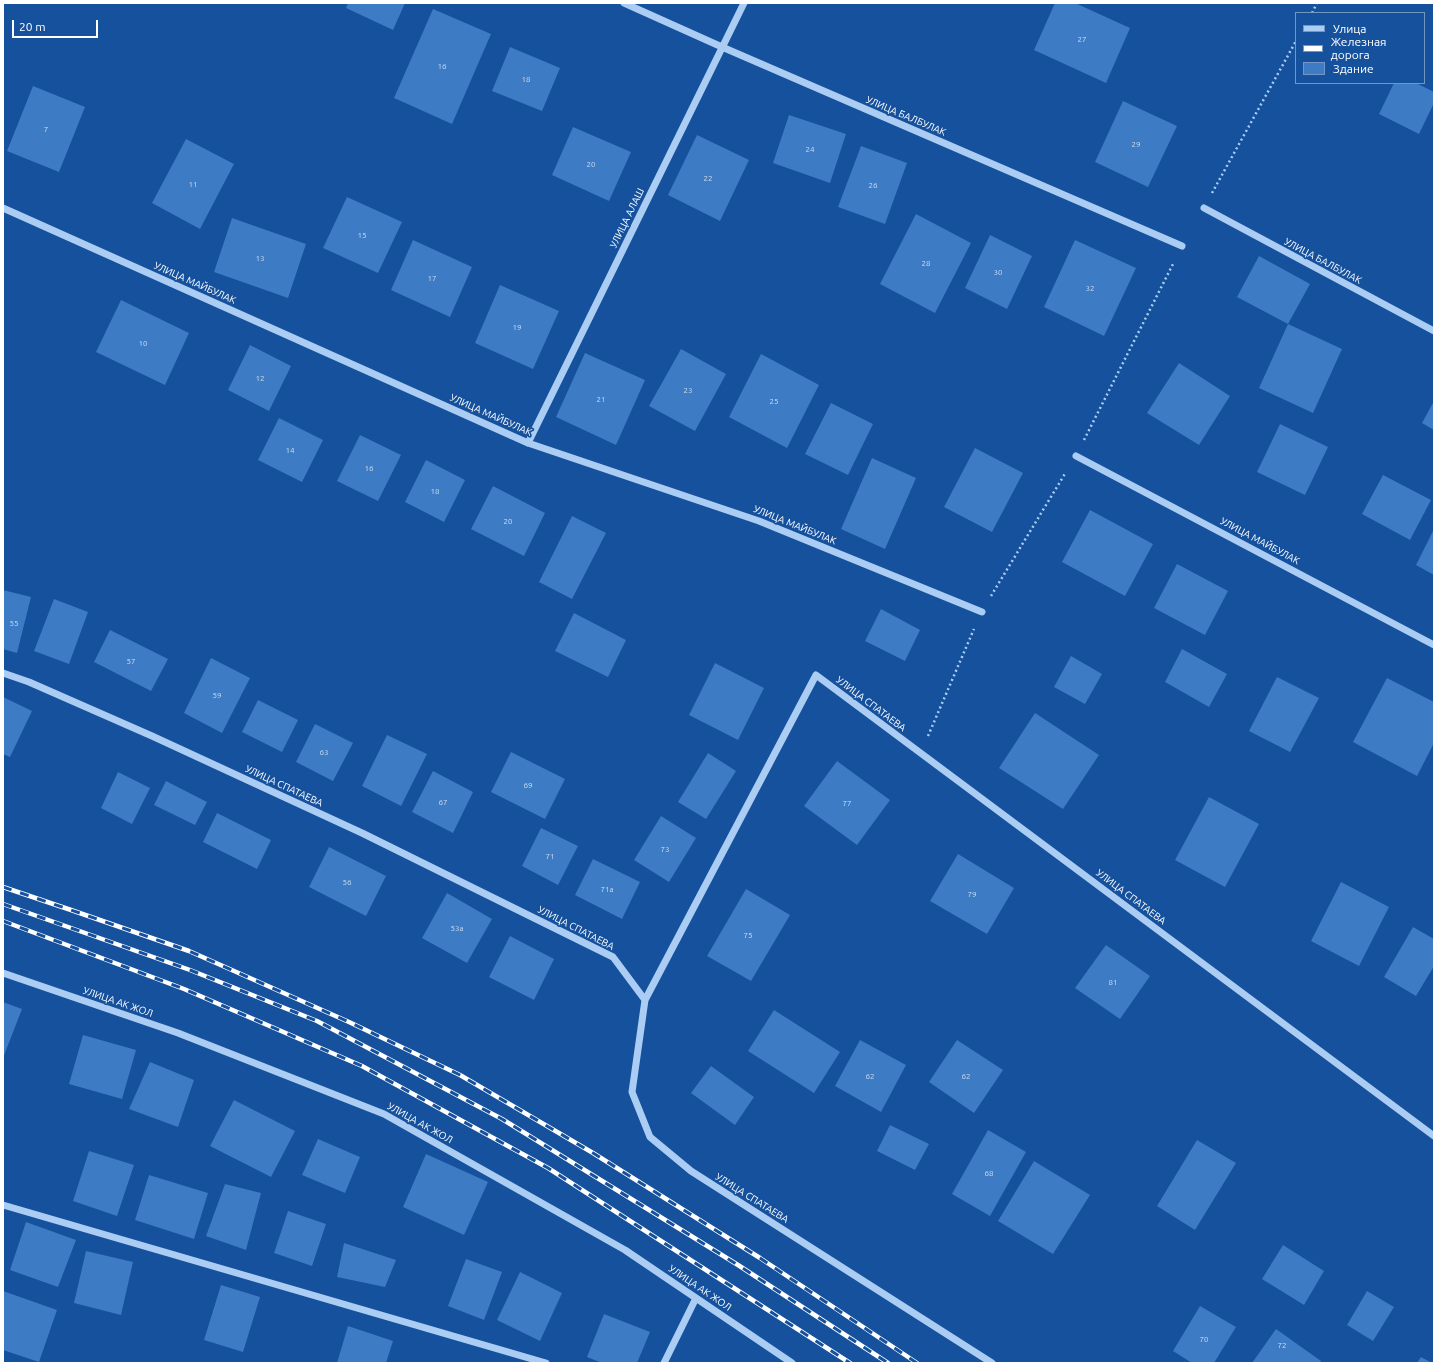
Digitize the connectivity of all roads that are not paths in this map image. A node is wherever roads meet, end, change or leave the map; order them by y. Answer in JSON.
{"nodes":[{"id":1,"x":624,"y":3,"type":"edge"},
{"id":2,"x":744,"y":3,"type":"edge"},
{"id":3,"x":722,"y":47,"type":"junction"},
{"id":4,"x":3,"y":208,"type":"edge"},
{"id":5,"x":1204,"y":208,"type":"road end"},
{"id":6,"x":1182,"y":246,"type":"road end"},
{"id":7,"x":1434,"y":331,"type":"edge"},
{"id":8,"x":528,"y":443,"type":"junction"},
{"id":9,"x":1076,"y":456,"type":"road end"},
{"id":10,"x":982,"y":612,"type":"road end"},
{"id":11,"x":1434,"y":645,"type":"edge"},
{"id":12,"x":3,"y":673,"type":"edge"},
{"id":13,"x":3,"y":973,"type":"edge"},
{"id":14,"x":645,"y":1000,"type":"junction"},
{"id":15,"x":1434,"y":1136,"type":"edge"},
{"id":16,"x":3,"y":1205,"type":"edge"},
{"id":17,"x":696,"y":1298,"type":"junction"},
{"id":18,"x":546,"y":1363,"type":"edge"},
{"id":19,"x":664,"y":1363,"type":"edge"},
{"id":20,"x":792,"y":1363,"type":"edge"},
{"id":21,"x":992,"y":1363,"type":"edge"}],
"edges":[{"from":1,"to":3,"type":"street","name":"УЛИЦА БАЛБУЛАК"},
{"from":2,"to":3,"type":"street","name":"УЛИЦА АЛАШ"},
{"from":3,"to":6,"type":"street","name":"УЛИЦА БАЛБУЛАК"},
{"from":3,"to":8,"type":"street","name":"УЛИЦА АЛАШ"},
{"from":4,"to":8,"type":"street","name":"УЛИЦА МАЙБУЛАК"},
{"from":5,"to":7,"type":"street","name":"УЛИЦА БАЛБУЛАК"},
{"from":8,"to":10,"type":"street","name":"УЛИЦА МАЙБУЛАК"},
{"from":9,"to":11,"type":"street","name":"УЛИЦА МАЙБУЛАК"},
{"from":12,"to":14,"type":"street","name":"УЛИЦА СПАТАЕВА"},
{"from":13,"to":17,"type":"street","name":"УЛИЦА АК ЖОЛ"},
{"from":14,"to":15,"type":"street","name":"УЛИЦА СПАТАЕВА"},
{"from":14,"to":21,"type":"street","name":"УЛИЦА СПАТАЕВА"},
{"from":16,"to":18,"type":"street"},
{"from":17,"to":19,"type":"street"},
{"from":17,"to":20,"type":"street","name":"УЛИЦА АК ЖОЛ"}]}
